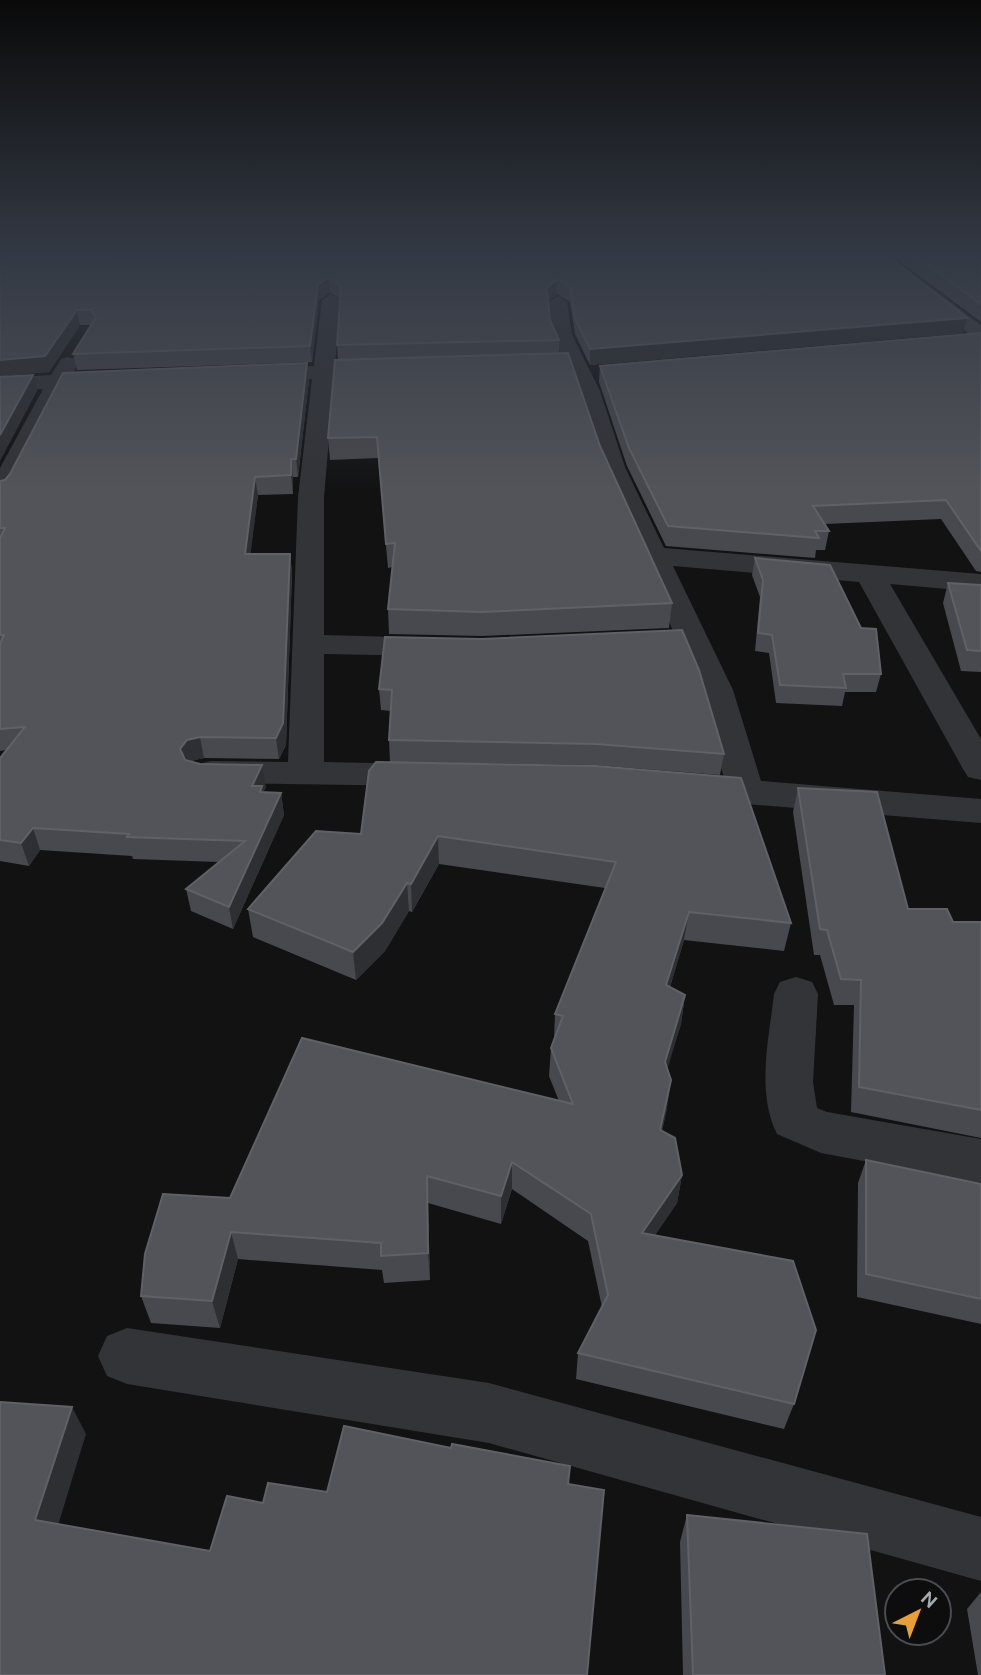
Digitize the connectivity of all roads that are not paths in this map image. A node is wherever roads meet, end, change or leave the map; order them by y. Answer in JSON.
{"nodes":[{"id":1,"x":328,"y":334,"type":"edge"},
{"id":2,"x":562,"y":334,"type":"edge"},
{"id":3,"x":971,"y":334,"type":"edge"},
{"id":4,"x":81,"y":342,"type":"edge"},
{"id":5,"x":953,"y":343,"type":"edge"},
{"id":6,"x":548,"y":365,"type":"edge"},
{"id":7,"x":409,"y":370,"type":"edge"},
{"id":8,"x":579,"y":370,"type":"junction"},
{"id":9,"x":325,"y":373,"type":"junction"},
{"id":10,"x":609,"y":373,"type":"edge"},
{"id":11,"x":232,"y":374,"type":"edge"},
{"id":12,"x":125,"y":376,"type":"edge"},
{"id":13,"x":57,"y":381,"type":"junction"},
{"id":14,"x":0,"y":385,"type":"edge"},
{"id":15,"x":0,"y":491,"type":"edge"},
{"id":16,"x":655,"y":556,"type":"junction"},
{"id":17,"x":870,"y":575,"type":"junction"},
{"id":18,"x":981,"y":583,"type":"edge"},
{"id":19,"x":308,"y":644,"type":"junction"},
{"id":20,"x":468,"y":648,"type":"edge"},
{"id":21,"x":981,"y":769,"type":"edge"},
{"id":22,"x":205,"y":772,"type":"edge"},
{"id":23,"x":306,"y":773,"type":"junction"},
{"id":24,"x":453,"y":775,"type":"edge"},
{"id":25,"x":663,"y":785,"type":"edge"},
{"id":26,"x":746,"y":792,"type":"junction"},
{"id":27,"x":981,"y":811,"type":"edge"},
{"id":28,"x":796,"y":995,"type":"dead end"},
{"id":29,"x":981,"y":1161,"type":"edge"},
{"id":30,"x":127,"y":1356,"type":"dead end"},
{"id":31,"x":981,"y":1549,"type":"edge"}],
"edges":[{"from":1,"to":9,"type":"street"},
{"from":2,"to":8,"type":"street"},
{"from":3,"to":5,"type":"street"},
{"from":4,"to":13,"type":"street"},
{"from":6,"to":8,"type":"street"},
{"from":7,"to":9,"type":"street"},
{"from":8,"to":10,"type":"street"},
{"from":8,"to":16,"type":"street"},
{"from":9,"to":11,"type":"street"},
{"from":9,"to":19,"type":"street"},
{"from":12,"to":13,"type":"street"},
{"from":13,"to":14,"type":"street"},
{"from":13,"to":15,"type":"street"},
{"from":16,"to":17,"type":"street"},
{"from":16,"to":26,"type":"street"},
{"from":17,"to":18,"type":"street"},
{"from":17,"to":21,"type":"street"},
{"from":19,"to":20,"type":"street"},
{"from":19,"to":23,"type":"street"},
{"from":22,"to":23,"type":"street"},
{"from":23,"to":24,"type":"street"},
{"from":25,"to":26,"type":"street"},
{"from":26,"to":27,"type":"street"},
{"from":28,"to":29,"type":"street"},
{"from":30,"to":31,"type":"street"}]}
